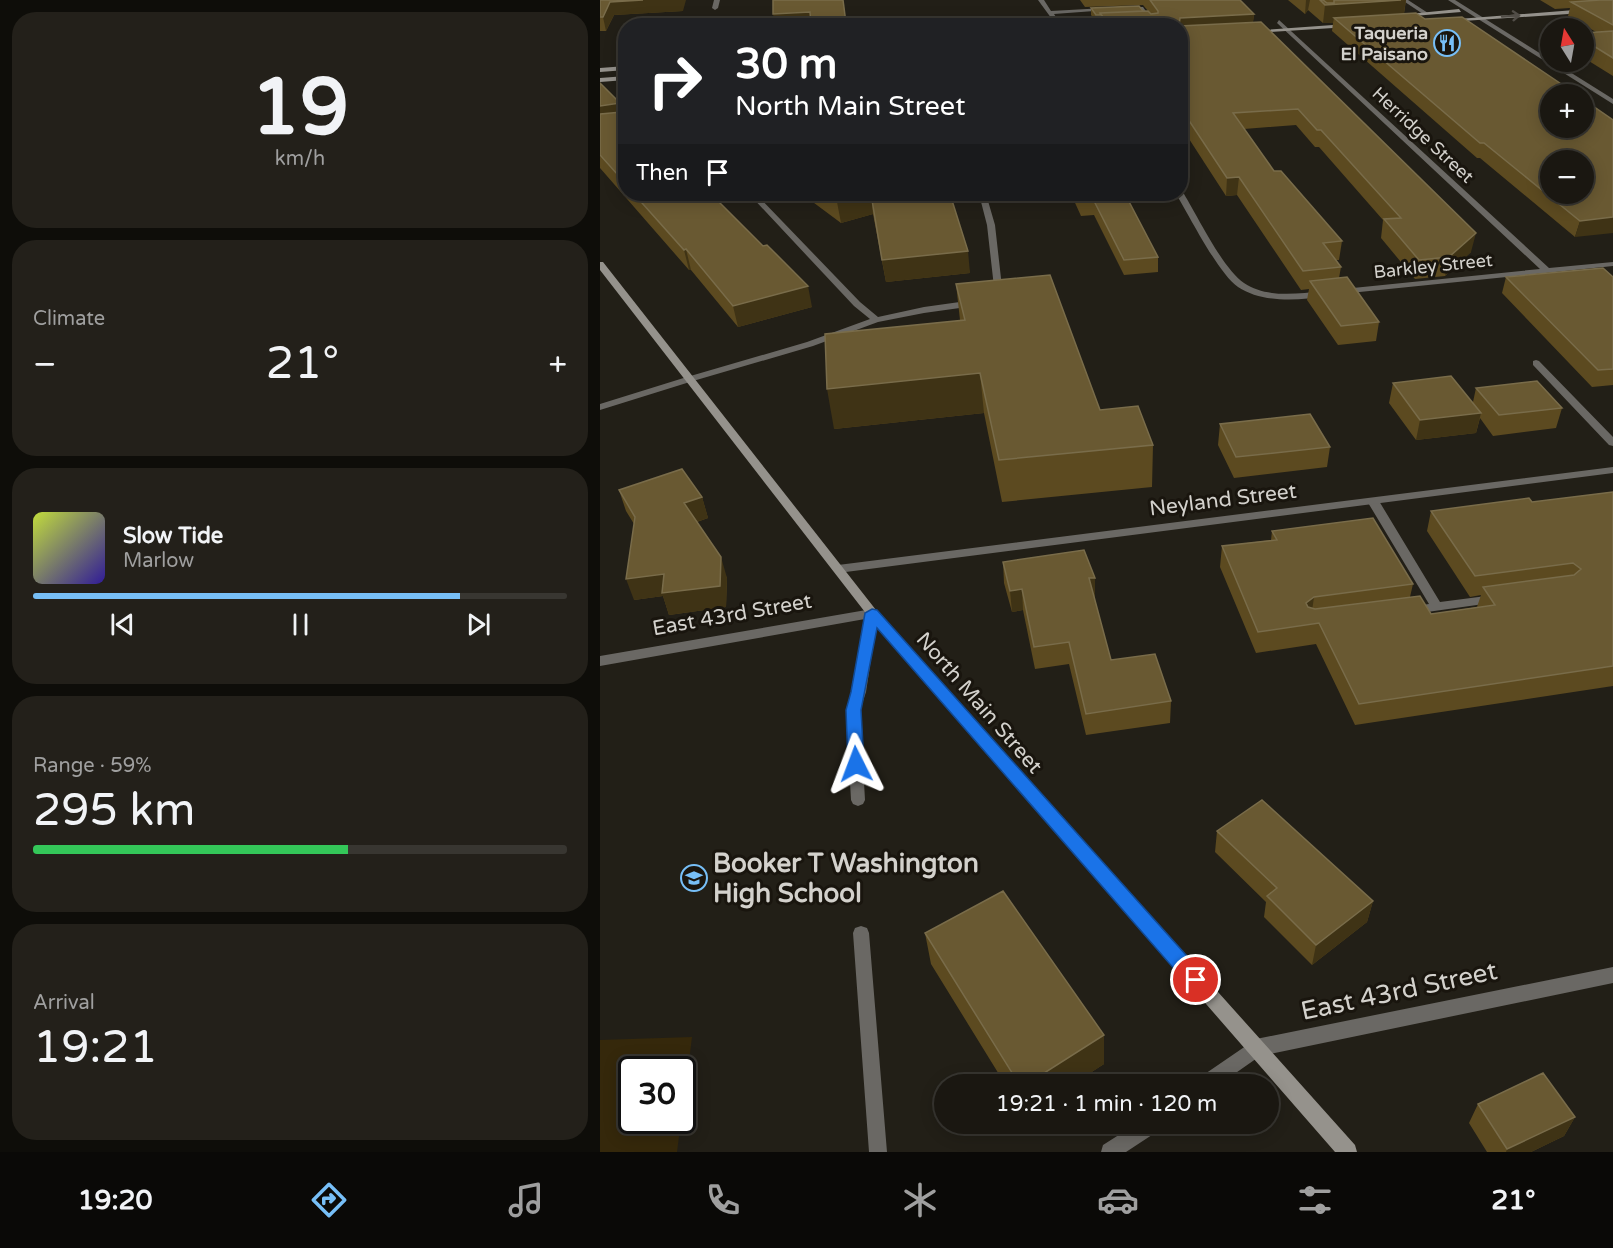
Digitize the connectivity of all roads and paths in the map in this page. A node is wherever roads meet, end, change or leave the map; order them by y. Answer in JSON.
{"nodes":[{"id":1,"x":717,"y":0,"type":"edge"},
{"id":2,"x":1041,"y":0,"type":"edge"},
{"id":3,"x":1405,"y":0,"type":"edge"},
{"id":4,"x":1451,"y":0,"type":"edge"},
{"id":5,"x":715,"y":8,"type":"dead end"},
{"id":6,"x":1613,"y":9,"type":"edge"},
{"id":7,"x":1477,"y":10,"type":"dead end"},
{"id":8,"x":1468,"y":11,"type":"junction"},
{"id":9,"x":1050,"y":13,"type":"junction"},
{"id":10,"x":1425,"y":13,"type":"junction"},
{"id":11,"x":1393,"y":15,"type":"edge"},
{"id":12,"x":1097,"y":17,"type":"edge"},
{"id":13,"x":1054,"y":18,"type":"edge"},
{"id":14,"x":1070,"y":18,"type":"edge"},
{"id":15,"x":1149,"y":18,"type":"edge"},
{"id":16,"x":1479,"y":18,"type":"junction"},
{"id":17,"x":1279,"y":22,"type":"joint"},
{"id":18,"x":1402,"y":22,"type":"edge"},
{"id":19,"x":1257,"y":24,"type":"edge"},
{"id":20,"x":1288,"y":25,"type":"junction"},
{"id":21,"x":1356,"y":25,"type":"edge"},
{"id":22,"x":1251,"y":32,"type":"edge"},
{"id":23,"x":618,"y":69,"type":"edge"},
{"id":24,"x":600,"y":70,"type":"edge"},
{"id":25,"x":618,"y":79,"type":"edge"},
{"id":26,"x":600,"y":80,"type":"edge"},
{"id":27,"x":1613,"y":102,"type":"edge"},
{"id":28,"x":759,"y":201,"type":"edge"},
{"id":29,"x":984,"y":201,"type":"edge"},
{"id":30,"x":1184,"y":201,"type":"edge"},
{"id":31,"x":1613,"y":264,"type":"edge"},
{"id":32,"x":601,"y":268,"type":"edge"},
{"id":33,"x":1547,"y":271,"type":"junction"},
{"id":34,"x":876,"y":320,"type":"junction"},
{"id":35,"x":1536,"y":363,"type":"dead end"},
{"id":36,"x":690,"y":379,"type":"junction"},
{"id":37,"x":600,"y":407,"type":"edge"},
{"id":38,"x":1613,"y":442,"type":"edge"},
{"id":39,"x":1613,"y":470,"type":"edge"},
{"id":40,"x":1373,"y":501,"type":"junction"},
{"id":41,"x":838,"y":569,"type":"junction"},
{"id":42,"x":1508,"y":598,"type":"edge"},
{"id":43,"x":1437,"y":607,"type":"junction"},
{"id":44,"x":1403,"y":612,"type":"edge"},
{"id":45,"x":872,"y":613,"type":"junction"},
{"id":46,"x":600,"y":661,"type":"edge"},
{"id":47,"x":858,"y":800,"type":"dead end"},
{"id":48,"x":861,"y":933,"type":"dead end"},
{"id":49,"x":1613,"y":975,"type":"edge"},
{"id":50,"x":1256,"y":1048,"type":"junction"},
{"id":51,"x":1219,"y":1074,"type":"edge"},
{"id":52,"x":1136,"y":1134,"type":"edge"},
{"id":53,"x":878,"y":1152,"type":"edge"},
{"id":54,"x":1110,"y":1152,"type":"edge"},
{"id":55,"x":1348,"y":1152,"type":"edge"}],
"edges":[{"from":1,"to":5,"type":"street"},
{"from":2,"to":9,"type":"street"},
{"from":3,"to":10,"type":"street"},
{"from":4,"to":8,"type":"street"},
{"from":16,"to":6,"type":"main road","one_way":true},
{"from":7,"to":8,"type":"main road"},
{"from":8,"to":10,"type":"main road"},
{"from":8,"to":16,"type":"street"},
{"from":9,"to":13,"type":"street"},
{"from":9,"to":14,"type":"street"},
{"from":10,"to":11,"type":"main road"},
{"from":12,"to":15,"type":"street"},
{"from":16,"to":18,"type":"main road"},
{"from":16,"to":27,"type":"street"},
{"from":17,"to":19,"type":"main road"},
{"from":17,"to":20,"type":"street","name":"Herridge Street"},
{"from":20,"to":21,"type":"main road"},
{"from":20,"to":22,"type":"main road"},
{"from":20,"to":33,"type":"street","name":"Herridge Street"},
{"from":23,"to":24,"type":"main road"},
{"from":25,"to":26,"type":"main road"},
{"from":28,"to":34,"type":"street"},
{"from":29,"to":34,"type":"street"},
{"from":30,"to":33,"type":"street","name":"Barkley Street"},
{"from":31,"to":33,"type":"street","name":"Barkley Street"},
{"from":32,"to":36,"type":"main road","name":"North Main Street"},
{"from":34,"to":36,"type":"street"},
{"from":35,"to":38,"type":"street"},
{"from":36,"to":37,"type":"street"},
{"from":36,"to":41,"type":"main road","name":"North Main Street"},
{"from":39,"to":40,"type":"street","name":"Neyland Street"},
{"from":40,"to":41,"type":"street","name":"Neyland Street"},
{"from":40,"to":43,"type":"street"},
{"from":41,"to":45,"type":"main road","name":"North Main Street"},
{"from":42,"to":43,"type":"street"},
{"from":43,"to":44,"type":"street"},
{"from":45,"to":46,"type":"street","name":"East 43rd Street"},
{"from":45,"to":47,"type":"street"},
{"from":45,"to":50,"type":"main road","name":"North Main Street"},
{"from":48,"to":53,"type":"street"},
{"from":49,"to":50,"type":"street","name":"East 43rd Street"},
{"from":50,"to":51,"type":"street","name":"East 43rd Street"},
{"from":50,"to":55,"type":"main road","name":"North Main Street"},
{"from":52,"to":54,"type":"street"}]}
